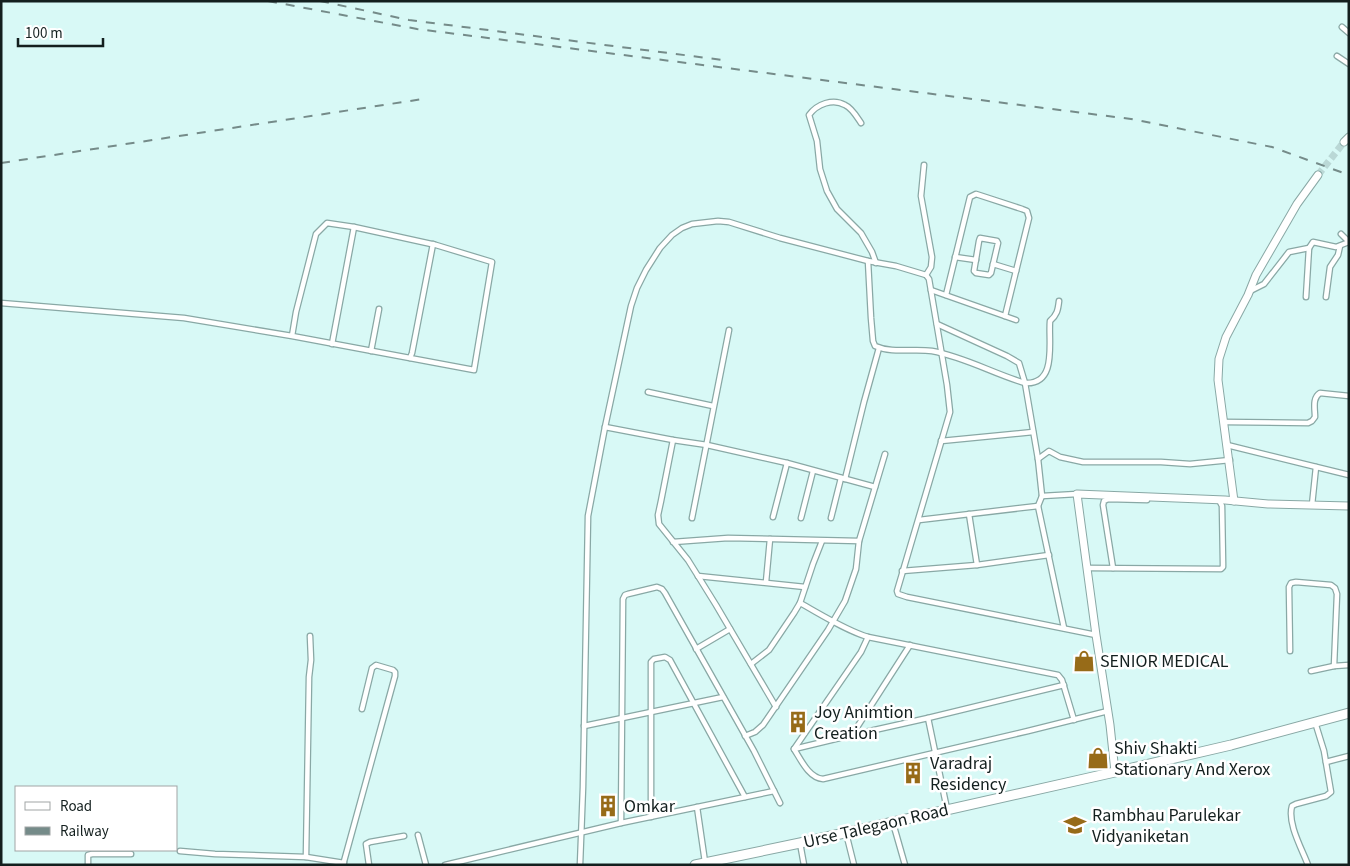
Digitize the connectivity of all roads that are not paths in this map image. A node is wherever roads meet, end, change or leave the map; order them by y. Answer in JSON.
{"nodes":[{"id":1,"x":1342,"y":27,"type":"dead end"},
{"id":2,"x":1349,"y":33,"type":"edge"},
{"id":3,"x":1337,"y":56,"type":"dead end"},
{"id":4,"x":1349,"y":64,"type":"edge"},
{"id":5,"x":861,"y":123,"type":"dead end"},
{"id":6,"x":924,"y":165,"type":"dead end"},
{"id":7,"x":1320,"y":177,"type":"tunnel mouth"},
{"id":8,"x":354,"y":228,"type":"junction"},
{"id":9,"x":1341,"y":234,"type":"dead end"},
{"id":10,"x":1349,"y":242,"type":"edge"},
{"id":11,"x":433,"y":244,"type":"junction"},
{"id":12,"x":1340,"y":246,"type":"junction"},
{"id":13,"x":1309,"y":248,"type":"junction"},
{"id":14,"x":955,"y":257,"type":"junction"},
{"id":15,"x":976,"y":260,"type":"junction"},
{"id":16,"x":868,"y":261,"type":"junction"},
{"id":17,"x":876,"y":263,"type":"junction"},
{"id":18,"x":993,"y":264,"type":"junction"},
{"id":19,"x":1016,"y":270,"type":"junction"},
{"id":20,"x":926,"y":275,"type":"junction"},
{"id":21,"x":931,"y":290,"type":"junction"},
{"id":22,"x":1249,"y":293,"type":"junction"},
{"id":23,"x":946,"y":295,"type":"junction"},
{"id":24,"x":1306,"y":297,"type":"dead end"},
{"id":25,"x":1326,"y":297,"type":"dead end"},
{"id":26,"x":1059,"y":301,"type":"dead end"},
{"id":27,"x":1,"y":303,"type":"edge"},
{"id":28,"x":379,"y":310,"type":"dead end"},
{"id":29,"x":1005,"y":316,"type":"junction"},
{"id":30,"x":1016,"y":320,"type":"dead end"},
{"id":31,"x":937,"y":324,"type":"junction"},
{"id":32,"x":729,"y":330,"type":"dead end"},
{"id":33,"x":292,"y":336,"type":"junction"},
{"id":34,"x":332,"y":344,"type":"junction"},
{"id":35,"x":879,"y":348,"type":"junction"},
{"id":36,"x":371,"y":351,"type":"junction"},
{"id":37,"x":942,"y":354,"type":"junction"},
{"id":38,"x":410,"y":358,"type":"junction"},
{"id":39,"x":1025,"y":383,"type":"junction"},
{"id":40,"x":648,"y":392,"type":"dead end"},
{"id":41,"x":1349,"y":396,"type":"edge"},
{"id":42,"x":713,"y":406,"type":"junction"},
{"id":43,"x":1224,"y":422,"type":"junction"},
{"id":44,"x":605,"y":427,"type":"junction"},
{"id":45,"x":1033,"y":432,"type":"junction"},
{"id":46,"x":673,"y":440,"type":"junction"},
{"id":47,"x":941,"y":441,"type":"junction"},
{"id":48,"x":707,"y":445,"type":"junction"},
{"id":49,"x":1227,"y":445,"type":"junction"},
{"id":50,"x":885,"y":454,"type":"dead end"},
{"id":51,"x":1038,"y":459,"type":"junction"},
{"id":52,"x":1230,"y":460,"type":"junction"},
{"id":53,"x":787,"y":463,"type":"junction"},
{"id":54,"x":1316,"y":467,"type":"junction"},
{"id":55,"x":813,"y":471,"type":"junction"},
{"id":56,"x":1349,"y":475,"type":"edge"},
{"id":57,"x":843,"y":479,"type":"junction"},
{"id":58,"x":875,"y":487,"type":"junction"},
{"id":59,"x":1078,"y":494,"type":"junction"},
{"id":60,"x":1042,"y":496,"type":"junction"},
{"id":61,"x":1219,"y":500,"type":"junction"},
{"id":62,"x":1192,"y":501,"type":"dead end"},
{"id":63,"x":1234,"y":501,"type":"junction"},
{"id":64,"x":1038,"y":506,"type":"junction"},
{"id":65,"x":1312,"y":506,"type":"junction"},
{"id":66,"x":1349,"y":506,"type":"edge"},
{"id":67,"x":969,"y":514,"type":"junction"},
{"id":68,"x":773,"y":516,"type":"dead end"},
{"id":69,"x":692,"y":518,"type":"dead end"},
{"id":70,"x":801,"y":518,"type":"dead end"},
{"id":71,"x":831,"y":518,"type":"dead end"},
{"id":72,"x":919,"y":520,"type":"junction"},
{"id":73,"x":770,"y":539,"type":"junction"},
{"id":74,"x":822,"y":540,"type":"junction"},
{"id":75,"x":859,"y":541,"type":"junction"},
{"id":76,"x":673,"y":542,"type":"junction"},
{"id":77,"x":1049,"y":555,"type":"junction"},
{"id":78,"x":977,"y":565,"type":"junction"},
{"id":79,"x":1088,"y":568,"type":"junction"},
{"id":80,"x":1113,"y":568,"type":"junction"},
{"id":81,"x":902,"y":571,"type":"junction"},
{"id":82,"x":698,"y":576,"type":"junction"},
{"id":83,"x":766,"y":582,"type":"junction"},
{"id":84,"x":805,"y":587,"type":"junction"},
{"id":85,"x":800,"y":603,"type":"junction"},
{"id":86,"x":833,"y":621,"type":"junction"},
{"id":87,"x":1064,"y":628,"type":"junction"},
{"id":88,"x":730,"y":629,"type":"junction"},
{"id":89,"x":1096,"y":635,"type":"junction"},
{"id":90,"x":310,"y":636,"type":"dead end"},
{"id":91,"x":868,"y":637,"type":"junction"},
{"id":92,"x":910,"y":645,"type":"junction"},
{"id":93,"x":696,"y":649,"type":"junction"},
{"id":94,"x":1290,"y":651,"type":"dead end"},
{"id":95,"x":751,"y":664,"type":"junction"},
{"id":96,"x":1349,"y":665,"type":"edge"},
{"id":97,"x":1334,"y":666,"type":"junction"},
{"id":98,"x":1311,"y":671,"type":"dead end"},
{"id":99,"x":1064,"y":685,"type":"junction"},
{"id":100,"x":722,"y":697,"type":"junction"},
{"id":101,"x":692,"y":703,"type":"junction"},
{"id":102,"x":776,"y":707,"type":"junction"},
{"id":103,"x":362,"y":709,"type":"dead end"},
{"id":104,"x":1108,"y":711,"type":"junction"},
{"id":105,"x":651,"y":712,"type":"junction"},
{"id":106,"x":1349,"y":713,"type":"edge"},
{"id":107,"x":622,"y":718,"type":"junction"},
{"id":108,"x":928,"y":718,"type":"junction"},
{"id":109,"x":1074,"y":720,"type":"junction"},
{"id":110,"x":1315,"y":722,"type":"junction"},
{"id":111,"x":584,"y":726,"type":"junction"},
{"id":112,"x":852,"y":735,"type":"junction"},
{"id":113,"x":745,"y":736,"type":"junction"},
{"id":114,"x":794,"y":749,"type":"junction"},
{"id":115,"x":935,"y":753,"type":"junction"},
{"id":116,"x":1349,"y":756,"type":"edge"},
{"id":117,"x":1326,"y":762,"type":"junction"},
{"id":118,"x":1115,"y":772,"type":"junction"},
{"id":119,"x":774,"y":791,"type":"junction"},
{"id":120,"x":745,"y":797,"type":"junction"},
{"id":121,"x":780,"y":803,"type":"dead end"},
{"id":122,"x":697,"y":807,"type":"junction"},
{"id":123,"x":947,"y":809,"type":"junction"},
{"id":124,"x":651,"y":817,"type":"junction"},
{"id":125,"x":892,"y":821,"type":"junction"},
{"id":126,"x":622,"y":823,"type":"junction"},
{"id":127,"x":581,"y":833,"type":"junction"},
{"id":128,"x":846,"y":833,"type":"junction"},
{"id":129,"x":418,"y":835,"type":"dead end"},
{"id":130,"x":404,"y":836,"type":"dead end"},
{"id":131,"x":800,"y":843,"type":"junction"},
{"id":132,"x":180,"y":851,"type":"dead end"},
{"id":133,"x":131,"y":854,"type":"dead end"},
{"id":134,"x":306,"y":857,"type":"junction"},
{"id":135,"x":705,"y":862,"type":"junction"},
{"id":136,"x":343,"y":864,"type":"edge"},
{"id":137,"x":88,"y":865,"type":"edge"},
{"id":138,"x":369,"y":865,"type":"edge"},
{"id":139,"x":426,"y":865,"type":"edge"},
{"id":140,"x":445,"y":865,"type":"edge"},
{"id":141,"x":580,"y":865,"type":"edge"},
{"id":142,"x":695,"y":865,"type":"edge"},
{"id":143,"x":804,"y":865,"type":"edge"},
{"id":144,"x":854,"y":865,"type":"edge"},
{"id":145,"x":904,"y":865,"type":"edge"},
{"id":146,"x":1308,"y":865,"type":"edge"}],
"edges":[{"from":1,"to":2,"type":"street"},
{"from":3,"to":4,"type":"street"},
{"from":5,"to":17,"type":"street"},
{"from":6,"to":20,"type":"street"},
{"from":7,"to":22,"type":"street"},
{"from":8,"to":11,"type":"street"},
{"from":8,"to":33,"type":"street"},
{"from":8,"to":34,"type":"street"},
{"from":9,"to":10,"type":"street"},
{"from":10,"to":12,"type":"street"},
{"from":11,"to":38,"type":"street"},
{"from":11,"to":38,"type":"street"},
{"from":12,"to":13,"type":"street"},
{"from":12,"to":25,"type":"street"},
{"from":13,"to":22,"type":"street"},
{"from":13,"to":24,"type":"street"},
{"from":14,"to":15,"type":"street"},
{"from":14,"to":19,"type":"street"},
{"from":14,"to":23,"type":"street"},
{"from":15,"to":18,"type":"street"},
{"from":15,"to":18,"type":"street"},
{"from":16,"to":17,"type":"street"},
{"from":16,"to":35,"type":"street"},
{"from":16,"to":44,"type":"street"},
{"from":17,"to":20,"type":"street"},
{"from":18,"to":19,"type":"street"},
{"from":19,"to":29,"type":"street"},
{"from":20,"to":21,"type":"street"},
{"from":21,"to":23,"type":"street"},
{"from":21,"to":31,"type":"street"},
{"from":22,"to":43,"type":"street"},
{"from":23,"to":29,"type":"street"},
{"from":26,"to":39,"type":"street"},
{"from":27,"to":33,"type":"street"},
{"from":28,"to":36,"type":"street"},
{"from":29,"to":30,"type":"street"},
{"from":31,"to":37,"type":"street"},
{"from":31,"to":39,"type":"street"},
{"from":32,"to":42,"type":"street"},
{"from":33,"to":34,"type":"street"},
{"from":34,"to":36,"type":"street"},
{"from":35,"to":37,"type":"street"},
{"from":35,"to":57,"type":"street"},
{"from":36,"to":38,"type":"street"},
{"from":37,"to":39,"type":"street"},
{"from":37,"to":47,"type":"street"},
{"from":39,"to":45,"type":"street"},
{"from":40,"to":42,"type":"street"},
{"from":41,"to":43,"type":"street"},
{"from":42,"to":48,"type":"street"},
{"from":43,"to":49,"type":"street"},
{"from":44,"to":46,"type":"street"},
{"from":44,"to":111,"type":"street"},
{"from":45,"to":47,"type":"street"},
{"from":45,"to":51,"type":"street"},
{"from":46,"to":48,"type":"street"},
{"from":46,"to":76,"type":"street"},
{"from":47,"to":72,"type":"street"},
{"from":48,"to":53,"type":"street"},
{"from":48,"to":69,"type":"street"},
{"from":49,"to":52,"type":"street"},
{"from":49,"to":54,"type":"street"},
{"from":50,"to":58,"type":"street"},
{"from":51,"to":52,"type":"street"},
{"from":51,"to":60,"type":"street"},
{"from":52,"to":63,"type":"street"},
{"from":53,"to":55,"type":"street"},
{"from":53,"to":68,"type":"street"},
{"from":54,"to":56,"type":"street"},
{"from":54,"to":65,"type":"street"},
{"from":55,"to":57,"type":"street"},
{"from":55,"to":70,"type":"street"},
{"from":57,"to":58,"type":"street"},
{"from":57,"to":71,"type":"street"},
{"from":58,"to":75,"type":"street"},
{"from":59,"to":60,"type":"street"},
{"from":59,"to":61,"type":"street"},
{"from":59,"to":79,"type":"street"},
{"from":60,"to":64,"type":"street"},
{"from":61,"to":63,"type":"street"},
{"from":61,"to":80,"type":"street"},
{"from":62,"to":80,"type":"street"},
{"from":63,"to":65,"type":"street"},
{"from":64,"to":67,"type":"street"},
{"from":64,"to":77,"type":"street"},
{"from":65,"to":66,"type":"street"},
{"from":67,"to":72,"type":"street"},
{"from":67,"to":78,"type":"street"},
{"from":72,"to":81,"type":"street"},
{"from":73,"to":74,"type":"street"},
{"from":73,"to":76,"type":"street"},
{"from":73,"to":83,"type":"street"},
{"from":74,"to":75,"type":"street"},
{"from":74,"to":84,"type":"street"},
{"from":75,"to":86,"type":"street"},
{"from":76,"to":82,"type":"street"},
{"from":77,"to":78,"type":"street"},
{"from":77,"to":87,"type":"street"},
{"from":78,"to":81,"type":"street"},
{"from":79,"to":80,"type":"street"},
{"from":79,"to":89,"type":"street"},
{"from":81,"to":87,"type":"street"},
{"from":82,"to":83,"type":"street"},
{"from":82,"to":88,"type":"street"},
{"from":83,"to":84,"type":"street"},
{"from":84,"to":85,"type":"street"},
{"from":85,"to":86,"type":"street"},
{"from":85,"to":95,"type":"street"},
{"from":86,"to":91,"type":"street"},
{"from":86,"to":102,"type":"street"},
{"from":87,"to":89,"type":"street"},
{"from":88,"to":93,"type":"street"},
{"from":88,"to":95,"type":"street"},
{"from":89,"to":104,"type":"street"},
{"from":90,"to":134,"type":"street"},
{"from":91,"to":92,"type":"street"},
{"from":91,"to":114,"type":"street"},
{"from":92,"to":99,"type":"street"},
{"from":92,"to":112,"type":"street"},
{"from":93,"to":100,"type":"street"},
{"from":93,"to":107,"type":"street"},
{"from":94,"to":97,"type":"street"},
{"from":95,"to":102,"type":"street"},
{"from":96,"to":97,"type":"street"},
{"from":97,"to":98,"type":"street"},
{"from":99,"to":108,"type":"street"},
{"from":99,"to":109,"type":"street"},
{"from":100,"to":101,"type":"street"},
{"from":100,"to":113,"type":"street"},
{"from":101,"to":105,"type":"street"},
{"from":101,"to":105,"type":"street"},
{"from":101,"to":120,"type":"street"},
{"from":102,"to":113,"type":"street"},
{"from":103,"to":136,"type":"street"},
{"from":104,"to":109,"type":"street"},
{"from":104,"to":118,"type":"street"},
{"from":105,"to":107,"type":"street"},
{"from":105,"to":124,"type":"street"},
{"from":106,"to":110,"type":"highway","name":"Urse Talegaon Road"},
{"from":107,"to":111,"type":"street"},
{"from":107,"to":126,"type":"street"},
{"from":108,"to":112,"type":"street"},
{"from":108,"to":115,"type":"street"},
{"from":109,"to":115,"type":"street"},
{"from":110,"to":117,"type":"street"},
{"from":110,"to":118,"type":"highway","name":"Urse Talegaon Road"},
{"from":111,"to":127,"type":"street"},
{"from":112,"to":114,"type":"street"},
{"from":113,"to":119,"type":"street"},
{"from":114,"to":115,"type":"street"},
{"from":115,"to":123,"type":"street"},
{"from":116,"to":117,"type":"street"},
{"from":117,"to":146,"type":"street"},
{"from":118,"to":123,"type":"highway","name":"Urse Talegaon Road"},
{"from":119,"to":120,"type":"street"},
{"from":119,"to":121,"type":"street"},
{"from":120,"to":122,"type":"street"},
{"from":122,"to":124,"type":"street"},
{"from":122,"to":135,"type":"street"},
{"from":123,"to":125,"type":"highway","name":"Urse Talegaon Road"},
{"from":124,"to":126,"type":"street"},
{"from":125,"to":128,"type":"highway","name":"Urse Talegaon Road"},
{"from":125,"to":145,"type":"street"},
{"from":126,"to":127,"type":"street"},
{"from":127,"to":140,"type":"street"},
{"from":127,"to":141,"type":"street"},
{"from":128,"to":131,"type":"highway","name":"Urse Talegaon Road"},
{"from":128,"to":144,"type":"street"},
{"from":129,"to":139,"type":"street"},
{"from":130,"to":138,"type":"street"},
{"from":131,"to":135,"type":"highway","name":"Urse Talegaon Road"},
{"from":131,"to":143,"type":"street"},
{"from":132,"to":134,"type":"street"},
{"from":133,"to":137,"type":"street"},
{"from":134,"to":136,"type":"street"},
{"from":135,"to":142,"type":"highway","name":"Urse Talegaon Road"}]}
